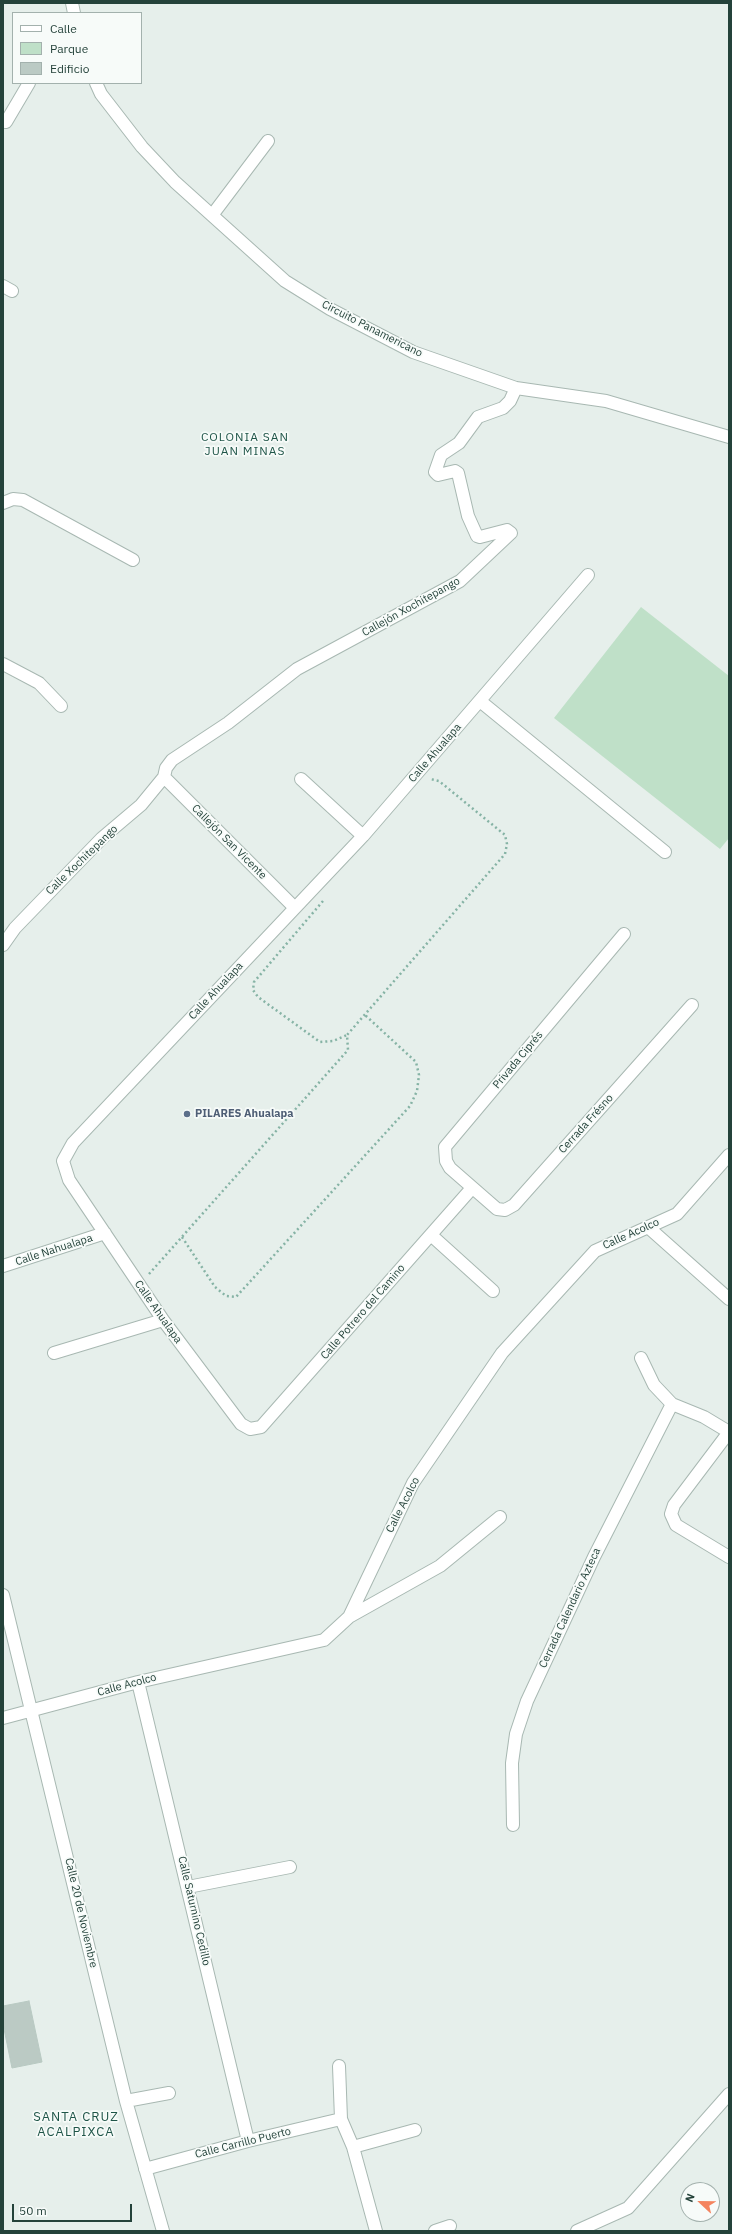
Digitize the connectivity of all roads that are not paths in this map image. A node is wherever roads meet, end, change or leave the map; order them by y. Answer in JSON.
{"nodes":[{"id":1,"x":28,"y":84,"type":"edge"},
{"id":2,"x":96,"y":84,"type":"edge"},
{"id":3,"x":6,"y":122,"type":"dead end"},
{"id":4,"x":268,"y":141,"type":"dead end"},
{"id":5,"x":213,"y":214,"type":"junction"},
{"id":6,"x":516,"y":388,"type":"junction"},
{"id":7,"x":729,"y":438,"type":"edge"},
{"id":8,"x":3,"y":503,"type":"edge"},
{"id":9,"x":133,"y":560,"type":"dead end"},
{"id":10,"x":588,"y":575,"type":"dead end"},
{"id":11,"x":3,"y":664,"type":"edge"},
{"id":12,"x":480,"y":701,"type":"junction"},
{"id":13,"x":61,"y":706,"type":"dead end"},
{"id":14,"x":164,"y":777,"type":"junction"},
{"id":15,"x":302,"y":778,"type":"dead end"},
{"id":16,"x":363,"y":836,"type":"junction"},
{"id":17,"x":665,"y":852,"type":"dead end"},
{"id":18,"x":294,"y":908,"type":"junction"},
{"id":19,"x":624,"y":934,"type":"dead end"},
{"id":20,"x":3,"y":944,"type":"edge"},
{"id":21,"x":692,"y":1005,"type":"dead end"},
{"id":22,"x":729,"y":1155,"type":"edge"},
{"id":23,"x":472,"y":1188,"type":"junction"},
{"id":24,"x":648,"y":1227,"type":"junction"},
{"id":25,"x":105,"y":1233,"type":"junction"},
{"id":26,"x":431,"y":1235,"type":"junction"},
{"id":27,"x":3,"y":1266,"type":"edge"},
{"id":28,"x":493,"y":1290,"type":"dead end"},
{"id":29,"x":729,"y":1299,"type":"edge"},
{"id":30,"x":163,"y":1320,"type":"junction"},
{"id":31,"x":54,"y":1353,"type":"dead end"},
{"id":32,"x":641,"y":1358,"type":"dead end"},
{"id":33,"x":672,"y":1404,"type":"junction"},
{"id":34,"x":250,"y":1429,"type":"joint"},
{"id":35,"x":729,"y":1432,"type":"edge"},
{"id":36,"x":500,"y":1517,"type":"dead end"},
{"id":37,"x":729,"y":1556,"type":"edge"},
{"id":38,"x":3,"y":1595,"type":"edge"},
{"id":39,"x":348,"y":1618,"type":"junction"},
{"id":40,"x":138,"y":1682,"type":"junction"},
{"id":41,"x":33,"y":1711,"type":"junction"},
{"id":42,"x":3,"y":1718,"type":"edge"},
{"id":43,"x":513,"y":1825,"type":"dead end"},
{"id":44,"x":290,"y":1867,"type":"dead end"},
{"id":45,"x":188,"y":1887,"type":"junction"},
{"id":46,"x":339,"y":2066,"type":"dead end"},
{"id":47,"x":169,"y":2092,"type":"dead end"},
{"id":48,"x":728,"y":2094,"type":"edge"},
{"id":49,"x":126,"y":2101,"type":"junction"},
{"id":50,"x":341,"y":2119,"type":"junction"},
{"id":51,"x":415,"y":2130,"type":"dead end"},
{"id":52,"x":248,"y":2141,"type":"junction"},
{"id":53,"x":353,"y":2147,"type":"junction"},
{"id":54,"x":145,"y":2169,"type":"junction"},
{"id":55,"x":450,"y":2226,"type":"dead end"},
{"id":56,"x":163,"y":2231,"type":"edge"},
{"id":57,"x":376,"y":2231,"type":"edge"},
{"id":58,"x":435,"y":2231,"type":"edge"},
{"id":59,"x":577,"y":2231,"type":"edge"}],
"edges":[{"from":1,"to":3,"type":"street"},
{"from":2,"to":5,"type":"street","name":"Circuito Panamericano"},
{"from":4,"to":5,"type":"street"},
{"from":5,"to":6,"type":"street","name":"Circuito Panamericano"},
{"from":6,"to":7,"type":"street","name":"Circuito Panamericano"},
{"from":6,"to":14,"type":"street","name":"Callejón Xochitepango"},
{"from":8,"to":9,"type":"street"},
{"from":10,"to":12,"type":"street","name":"Calle Ahualapa"},
{"from":11,"to":13,"type":"street"},
{"from":12,"to":16,"type":"street","name":"Calle Ahualapa"},
{"from":12,"to":17,"type":"street"},
{"from":14,"to":18,"type":"street","name":"Callejón San Vicente"},
{"from":14,"to":20,"type":"street","name":"Calle Xochitepango"},
{"from":15,"to":16,"type":"street"},
{"from":16,"to":18,"type":"street","name":"Calle Ahualapa"},
{"from":18,"to":25,"type":"street","name":"Calle Ahualapa"},
{"from":19,"to":23,"type":"street","name":"Privada Ciprés"},
{"from":21,"to":23,"type":"street","name":"Cerrada Frésno"},
{"from":22,"to":24,"type":"street","name":"Calle Acolco"},
{"from":23,"to":26,"type":"street","name":"Calle Potrero del Camino"},
{"from":24,"to":29,"type":"street"},
{"from":24,"to":39,"type":"street","name":"Calle Acolco"},
{"from":25,"to":27,"type":"street","name":"Calle Nahualapa"},
{"from":25,"to":30,"type":"street","name":"Calle Ahualapa"},
{"from":26,"to":28,"type":"street"},
{"from":26,"to":34,"type":"street","name":"Calle Potrero del Camino"},
{"from":30,"to":31,"type":"street"},
{"from":30,"to":34,"type":"street","name":"Calle Ahualapa"},
{"from":32,"to":33,"type":"street"},
{"from":33,"to":35,"type":"street"},
{"from":33,"to":43,"type":"street","name":"Cerrada Calendario Azteca"},
{"from":35,"to":37,"type":"street"},
{"from":36,"to":39,"type":"street"},
{"from":38,"to":41,"type":"street","name":"Calle 20 de Noviembre"},
{"from":39,"to":40,"type":"street","name":"Calle Acolco"},
{"from":40,"to":41,"type":"street","name":"Calle Acolco"},
{"from":40,"to":45,"type":"street","name":"Calle Saturnino Cedillo"},
{"from":41,"to":42,"type":"street","name":"Calle Acolco"},
{"from":41,"to":49,"type":"street","name":"Calle 20 de Noviembre"},
{"from":44,"to":45,"type":"street"},
{"from":45,"to":52,"type":"street","name":"Calle Saturnino Cedillo"},
{"from":46,"to":50,"type":"street"},
{"from":47,"to":49,"type":"street"},
{"from":48,"to":59,"type":"street"},
{"from":49,"to":54,"type":"street","name":"Calle 20 de Noviembre"},
{"from":50,"to":52,"type":"street","name":"Calle Carrillo Puerto"},
{"from":50,"to":53,"type":"street"},
{"from":51,"to":53,"type":"street"},
{"from":52,"to":54,"type":"street","name":"Calle Carrillo Puerto"},
{"from":53,"to":57,"type":"street"},
{"from":54,"to":56,"type":"street","name":"Calle 20 de Noviembre"},
{"from":55,"to":58,"type":"street"}]}
